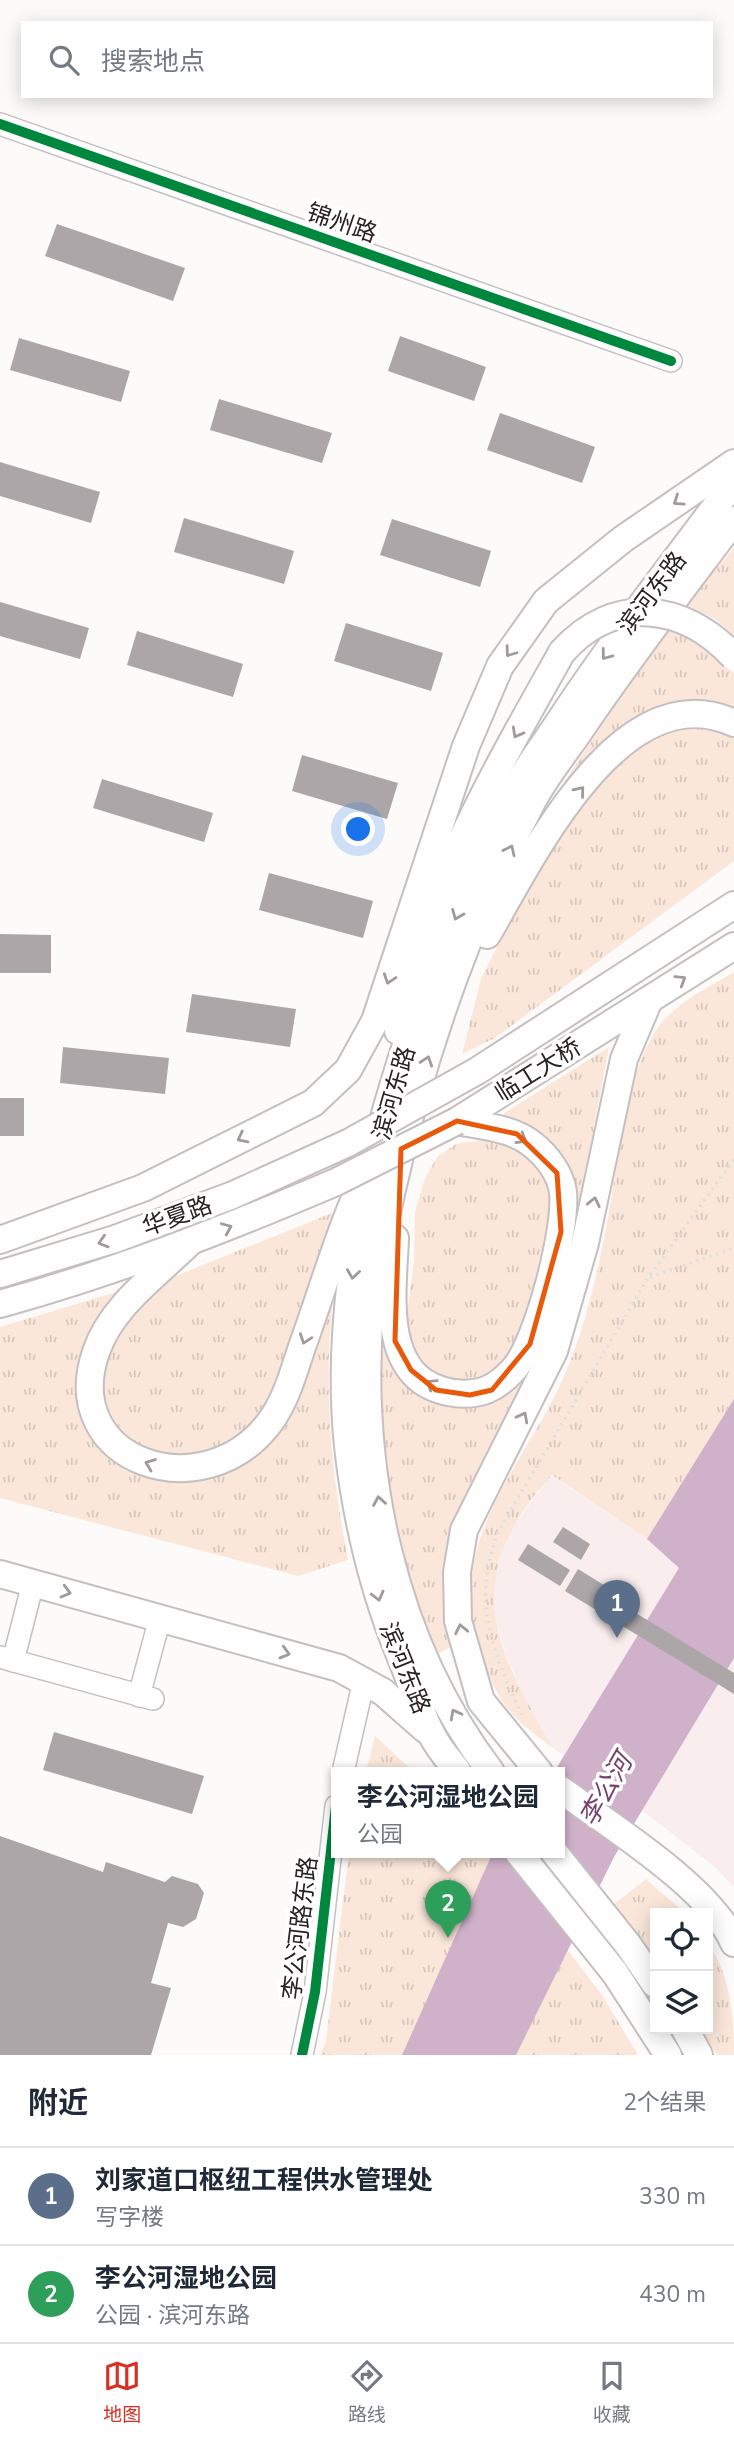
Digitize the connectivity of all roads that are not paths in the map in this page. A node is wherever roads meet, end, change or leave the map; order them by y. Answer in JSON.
{"nodes":[{"id":1,"x":0,"y":124,"type":"edge"},
{"id":2,"x":671,"y":361,"type":"dead end"},
{"id":3,"x":734,"y":463,"type":"edge"},
{"id":4,"x":734,"y":482,"type":"edge"},
{"id":5,"x":734,"y":520,"type":"edge"},
{"id":6,"x":734,"y":657,"type":"edge"},
{"id":7,"x":734,"y":723,"type":"edge"},
{"id":8,"x":734,"y":888,"type":"edge"},
{"id":9,"x":734,"y":905,"type":"edge"},
{"id":10,"x":699,"y":928,"type":"junction"},
{"id":11,"x":734,"y":946,"type":"edge"},
{"id":12,"x":649,"y":1000,"type":"junction"},
{"id":13,"x":441,"y":1015,"type":"junction"},
{"id":14,"x":392,"y":1092,"type":"junction"},
{"id":15,"x":457,"y":1121,"type":"junction"},
{"id":16,"x":380,"y":1137,"type":"junction"},
{"id":17,"x":348,"y":1143,"type":"joint"},
{"id":18,"x":398,"y":1163,"type":"junction"},
{"id":19,"x":336,"y":1182,"type":"joint"},
{"id":20,"x":0,"y":1240,"type":"edge"},
{"id":21,"x":188,"y":1244,"type":"junction"},
{"id":22,"x":0,"y":1274,"type":"edge"},
{"id":23,"x":0,"y":1304,"type":"edge"},
{"id":24,"x":0,"y":1574,"type":"edge"},
{"id":25,"x":33,"y":1583,"type":"junction"},
{"id":26,"x":160,"y":1618,"type":"junction"},
{"id":27,"x":6,"y":1659,"type":"edge"},
{"id":28,"x":364,"y":1680,"type":"junction"},
{"id":29,"x":433,"y":1738,"type":"junction"},
{"id":30,"x":344,"y":1767,"type":"edge"},
{"id":31,"x":454,"y":1767,"type":"edge"},
{"id":32,"x":487,"y":1767,"type":"edge"},
{"id":33,"x":534,"y":1767,"type":"edge"},
{"id":34,"x":565,"y":1793,"type":"edge"},
{"id":35,"x":331,"y":1848,"type":"edge"},
{"id":36,"x":523,"y":1858,"type":"edge"},
{"id":37,"x":559,"y":1858,"type":"edge"},
{"id":38,"x":734,"y":1943,"type":"edge"},
{"id":39,"x":650,"y":1977,"type":"edge"},
{"id":40,"x":688,"y":2034,"type":"edge"},
{"id":41,"x":302,"y":2055,"type":"edge"},
{"id":42,"x":668,"y":2055,"type":"edge"},
{"id":43,"x":699,"y":2055,"type":"edge"}],
"edges":[{"from":1,"to":2,"type":"street","name":"锦州路"},
{"from":3,"to":20,"type":"main road","one_way":true},
{"from":4,"to":14,"type":"main road","name":"滨河东路","one_way":true},
{"from":13,"to":5,"type":"main road","name":"滨河东路","one_way":true},
{"from":6,"to":14,"type":"main road","one_way":true,"bridge":true},
{"from":13,"to":7,"type":"main road","one_way":true},
{"from":8,"to":10,"type":"main road"},
{"from":9,"to":10,"type":"main road","name":"临工大桥"},
{"from":10,"to":17,"type":"main road","name":"临工大桥","bridge":true},
{"from":12,"to":11,"type":"main road","name":"临工大桥","one_way":true},
{"from":12,"to":15,"type":"main road","name":"临工大桥"},
{"from":33,"to":12,"type":"main road","one_way":true},
{"from":18,"to":13,"type":"main road","name":"滨河东路","one_way":true},
{"from":14,"to":16,"type":"main road","name":"滨河东路"},
{"from":15,"to":18,"type":"main road","one_way":true},
{"from":15,"to":19,"type":"main road","name":"临工大桥","bridge":true},
{"from":16,"to":21,"type":"main road","one_way":true},
{"from":16,"to":29,"type":"main road","name":"滨河东路","one_way":true},
{"from":17,"to":22,"type":"main road","name":"华夏路","one_way":true},
{"from":32,"to":18,"type":"main road","name":"滨河东路","one_way":true},
{"from":21,"to":19,"type":"main road","name":"华夏路","one_way":true},
{"from":21,"to":23,"type":"main road","name":"华夏路"},
{"from":24,"to":25,"type":"main road"},
{"from":25,"to":26,"type":"main road","one_way":true},
{"from":25,"to":27,"type":"street"},
{"from":26,"to":27,"type":"street"},
{"from":26,"to":28,"type":"main road","one_way":true},
{"from":28,"to":29,"type":"main road"},
{"from":28,"to":30,"type":"street"},
{"from":29,"to":31,"type":"main road","name":"滨河东路"},
{"from":34,"to":38,"type":"main road"},
{"from":35,"to":41,"type":"street","name":"李公河路东路"},
{"from":36,"to":42,"type":"main road"},
{"from":37,"to":39,"type":"main road"},
{"from":40,"to":43,"type":"main road"}]}
